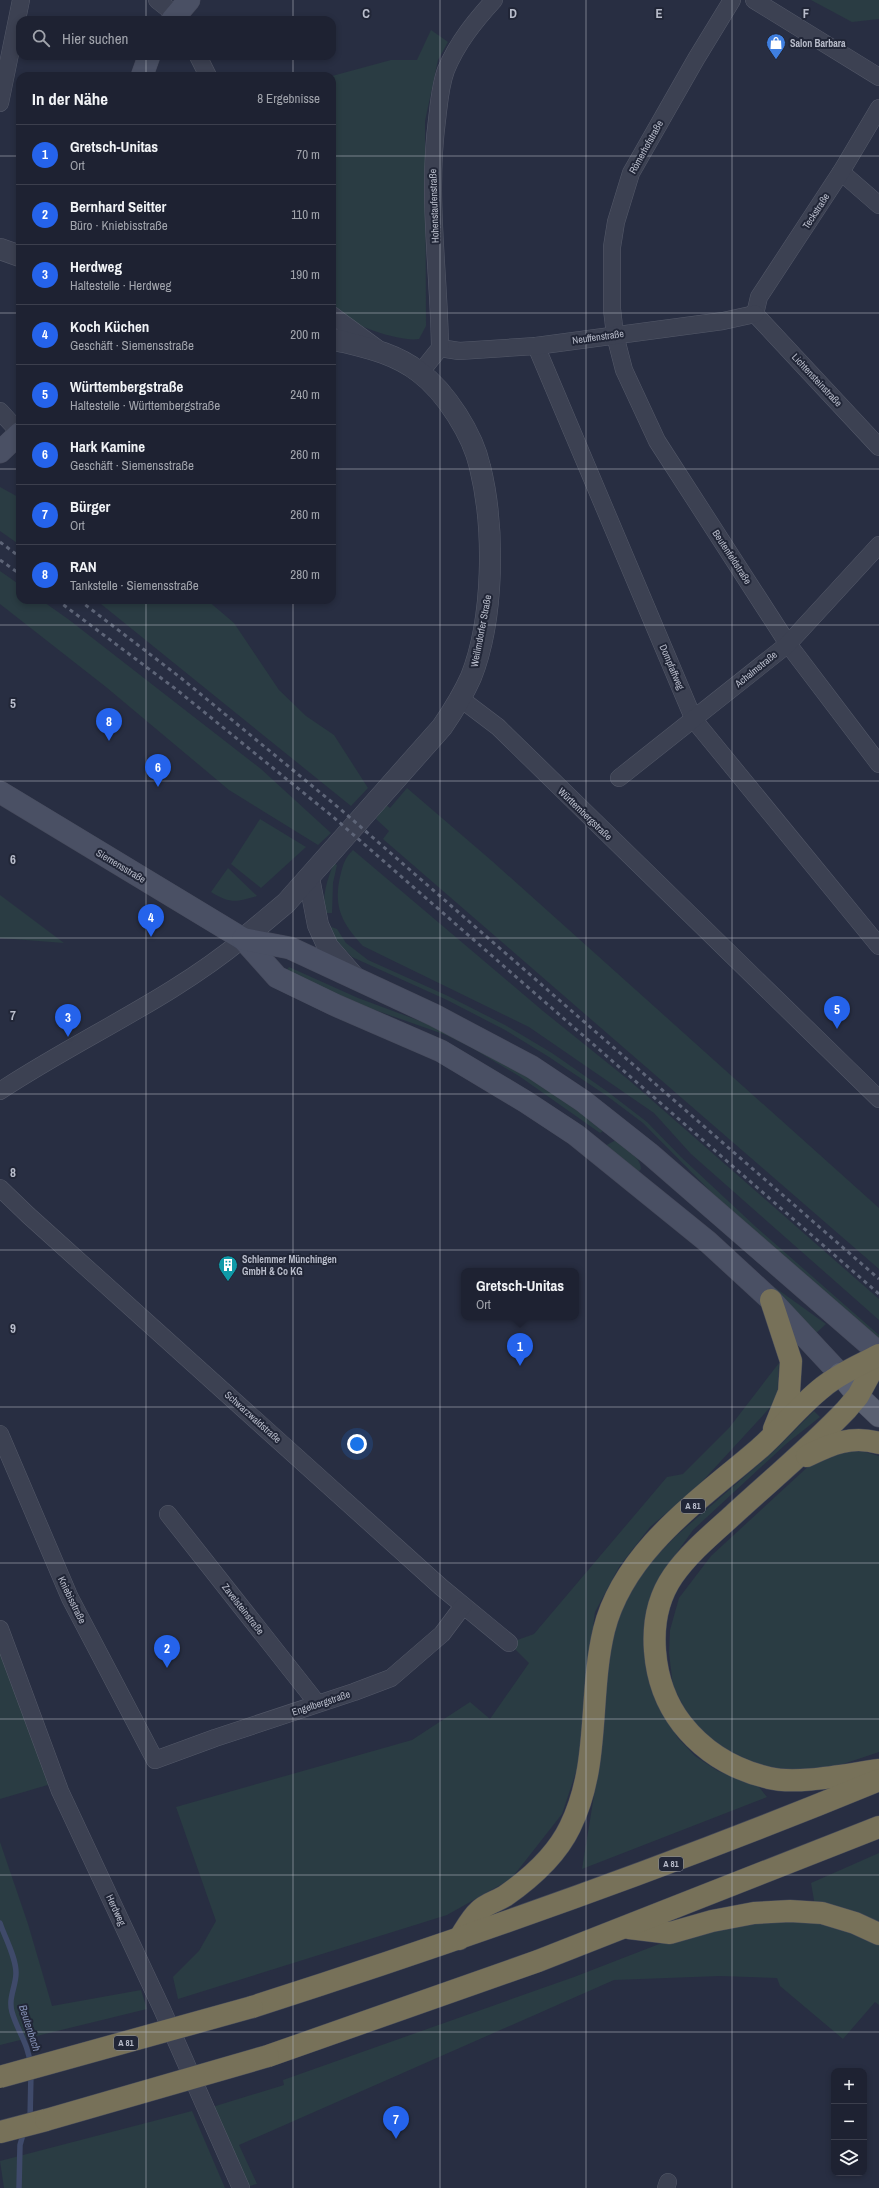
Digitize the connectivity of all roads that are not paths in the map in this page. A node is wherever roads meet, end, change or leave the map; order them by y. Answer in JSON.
{"nodes":[{"id":1,"x":21,"y":0,"type":"edge"},
{"id":2,"x":157,"y":0,"type":"edge"},
{"id":3,"x":494,"y":0,"type":"edge"},
{"id":4,"x":732,"y":0,"type":"edge"},
{"id":5,"x":754,"y":0,"type":"edge"},
{"id":6,"x":179,"y":14,"type":"edge"},
{"id":7,"x":18,"y":16,"type":"edge"},
{"id":8,"x":16,"y":25,"type":"edge"},
{"id":9,"x":148,"y":60,"type":"edge"},
{"id":10,"x":200,"y":60,"type":"edge"},
{"id":11,"x":143,"y":72,"type":"edge"},
{"id":12,"x":206,"y":72,"type":"edge"},
{"id":13,"x":879,"y":77,"type":"edge"},
{"id":14,"x":0,"y":103,"type":"edge"},
{"id":15,"x":879,"y":108,"type":"edge"},
{"id":16,"x":842,"y":172,"type":"junction"},
{"id":17,"x":879,"y":205,"type":"edge"},
{"id":18,"x":0,"y":249,"type":"edge"},
{"id":19,"x":16,"y":255,"type":"edge"},
{"id":20,"x":755,"y":314,"type":"junction"},
{"id":21,"x":336,"y":319,"type":"edge"},
{"id":22,"x":616,"y":335,"type":"junction"},
{"id":23,"x":336,"y":340,"type":"edge"},
{"id":24,"x":536,"y":346,"type":"junction"},
{"id":25,"x":440,"y":348,"type":"junction"},
{"id":26,"x":381,"y":351,"type":"junction"},
{"id":27,"x":420,"y":373,"type":"junction"},
{"id":28,"x":0,"y":411,"type":"edge"},
{"id":29,"x":16,"y":429,"type":"edge"},
{"id":30,"x":16,"y":437,"type":"edge"},
{"id":31,"x":879,"y":447,"type":"edge"},
{"id":32,"x":0,"y":452,"type":"edge"},
{"id":33,"x":879,"y":545,"type":"edge"},
{"id":34,"x":788,"y":644,"type":"junction"},
{"id":35,"x":461,"y":699,"type":"junction"},
{"id":36,"x":694,"y":720,"type":"junction"},
{"id":37,"x":879,"y":764,"type":"edge"},
{"id":38,"x":619,"y":778,"type":"dead end"},
{"id":39,"x":0,"y":792,"type":"edge"},
{"id":40,"x":309,"y":878,"type":"junction"},
{"id":41,"x":244,"y":939,"type":"junction"},
{"id":42,"x":879,"y":946,"type":"edge"},
{"id":43,"x":355,"y":978,"type":"junction"},
{"id":44,"x":0,"y":1091,"type":"edge"},
{"id":45,"x":879,"y":1099,"type":"edge"},
{"id":46,"x":614,"y":1125,"type":"junction"},
{"id":47,"x":576,"y":1135,"type":"junction"},
{"id":48,"x":0,"y":1188,"type":"edge"},
{"id":49,"x":771,"y":1300,"type":"junction"},
{"id":50,"x":879,"y":1355,"type":"edge"},
{"id":51,"x":840,"y":1374,"type":"junction"},
{"id":52,"x":858,"y":1396,"type":"junction"},
{"id":53,"x":879,"y":1416,"type":"edge"},
{"id":54,"x":0,"y":1434,"type":"edge"},
{"id":55,"x":769,"y":1440,"type":"junction"},
{"id":56,"x":879,"y":1443,"type":"edge"},
{"id":57,"x":784,"y":1468,"type":"junction"},
{"id":58,"x":168,"y":1514,"type":"dead end"},
{"id":59,"x":463,"y":1606,"type":"junction"},
{"id":60,"x":0,"y":1630,"type":"edge"},
{"id":61,"x":508,"y":1643,"type":"dead end"},
{"id":62,"x":317,"y":1703,"type":"junction"},
{"id":63,"x":155,"y":1760,"type":"joint"},
{"id":64,"x":879,"y":1770,"type":"edge"},
{"id":65,"x":879,"y":1780,"type":"edge"},
{"id":66,"x":879,"y":1827,"type":"edge"},
{"id":67,"x":626,"y":1927,"type":"junction"},
{"id":68,"x":879,"y":1934,"type":"edge"},
{"id":69,"x":459,"y":1939,"type":"junction"},
{"id":70,"x":0,"y":2077,"type":"edge"},
{"id":71,"x":0,"y":2132,"type":"edge"},
{"id":72,"x":241,"y":2188,"type":"edge"}],
"edges":[{"from":1,"to":7,"type":"street"},
{"from":2,"to":6,"type":"street"},
{"from":3,"to":25,"type":"street","name":"Hohenstaufenstraße"},
{"from":4,"to":22,"type":"street","name":"Römerhofstraße"},
{"from":5,"to":13,"type":"street"},
{"from":8,"to":14,"type":"street"},
{"from":9,"to":11,"type":"main road"},
{"from":10,"to":12,"type":"street"},
{"from":15,"to":16,"type":"street","name":"Teckstraße"},
{"from":16,"to":17,"type":"street"},
{"from":16,"to":20,"type":"street","name":"Teckstraße"},
{"from":18,"to":19,"type":"street"},
{"from":20,"to":22,"type":"street","name":"Neuffenstraße"},
{"from":20,"to":31,"type":"street","name":"Lichtensteinstraße"},
{"from":21,"to":26,"type":"street","name":"Weilimdorfer Straße"},
{"from":22,"to":24,"type":"street","name":"Neuffenstraße"},
{"from":22,"to":34,"type":"street","name":"Beutenfeldstraße"},
{"from":23,"to":26,"type":"street","name":"Weilimdorfer Straße"},
{"from":24,"to":25,"type":"street","name":"Neuffenstraße"},
{"from":24,"to":36,"type":"street","name":"Dompfaffweg"},
{"from":25,"to":27,"type":"street"},
{"from":26,"to":27,"type":"street","name":"Weilimdorfer Straße"},
{"from":27,"to":35,"type":"street","name":"Weilimdorfer Straße"},
{"from":28,"to":29,"type":"street"},
{"from":30,"to":32,"type":"main road"},
{"from":33,"to":34,"type":"street","name":"Achalmstraße"},
{"from":34,"to":36,"type":"street","name":"Achalmstraße"},
{"from":34,"to":37,"type":"street","name":"Beutenfeldstraße"},
{"from":35,"to":40,"type":"street","name":"Weilimdorfer Straße"},
{"from":35,"to":45,"type":"street","name":"Württembergstraße"},
{"from":36,"to":38,"type":"street","name":"Achalmstraße"},
{"from":36,"to":42,"type":"street","name":"Dompfaffweg"},
{"from":39,"to":41,"type":"main road","name":"Siemensstraße"},
{"from":40,"to":41,"type":"street","name":"Weilimdorfer Straße"},
{"from":40,"to":43,"type":"street"},
{"from":41,"to":43,"type":"main road"},
{"from":41,"to":44,"type":"street"},
{"from":41,"to":47,"type":"main road"},
{"from":43,"to":46,"type":"main road"},
{"from":46,"to":47,"type":"main road"},
{"from":46,"to":50,"type":"main road"},
{"from":47,"to":49,"type":"main road"},
{"from":48,"to":59,"type":"street","name":"Schwarzwaldstraße"},
{"from":49,"to":51,"type":"main road"},
{"from":49,"to":55,"type":"highway","number":"A 81"},
{"from":50,"to":51,"type":"highway","number":"A 81"},
{"from":50,"to":52,"type":"highway"},
{"from":51,"to":52,"type":"main road"},
{"from":51,"to":55,"type":"highway","number":"A 81"},
{"from":52,"to":53,"type":"main road"},
{"from":52,"to":57,"type":"highway"},
{"from":54,"to":63,"type":"street","name":"Kniebisstraße"},
{"from":55,"to":69,"type":"highway","number":"A 81"},
{"from":56,"to":57,"type":"highway"},
{"from":57,"to":64,"type":"highway"},
{"from":58,"to":62,"type":"street","name":"Zavelsteinstraße"},
{"from":59,"to":61,"type":"street","name":"Schwarzwaldstraße"},
{"from":59,"to":62,"type":"street","name":"Engelbergstraße"},
{"from":60,"to":72,"type":"street","name":"Herdweg"},
{"from":62,"to":63,"type":"street","name":"Engelbergstraße"},
{"from":65,"to":69,"type":"highway","number":"A 81"},
{"from":66,"to":67,"type":"highway"},
{"from":67,"to":68,"type":"highway"},
{"from":67,"to":71,"type":"highway","bridge":true},
{"from":69,"to":70,"type":"highway","number":"A 81","bridge":true}]}
